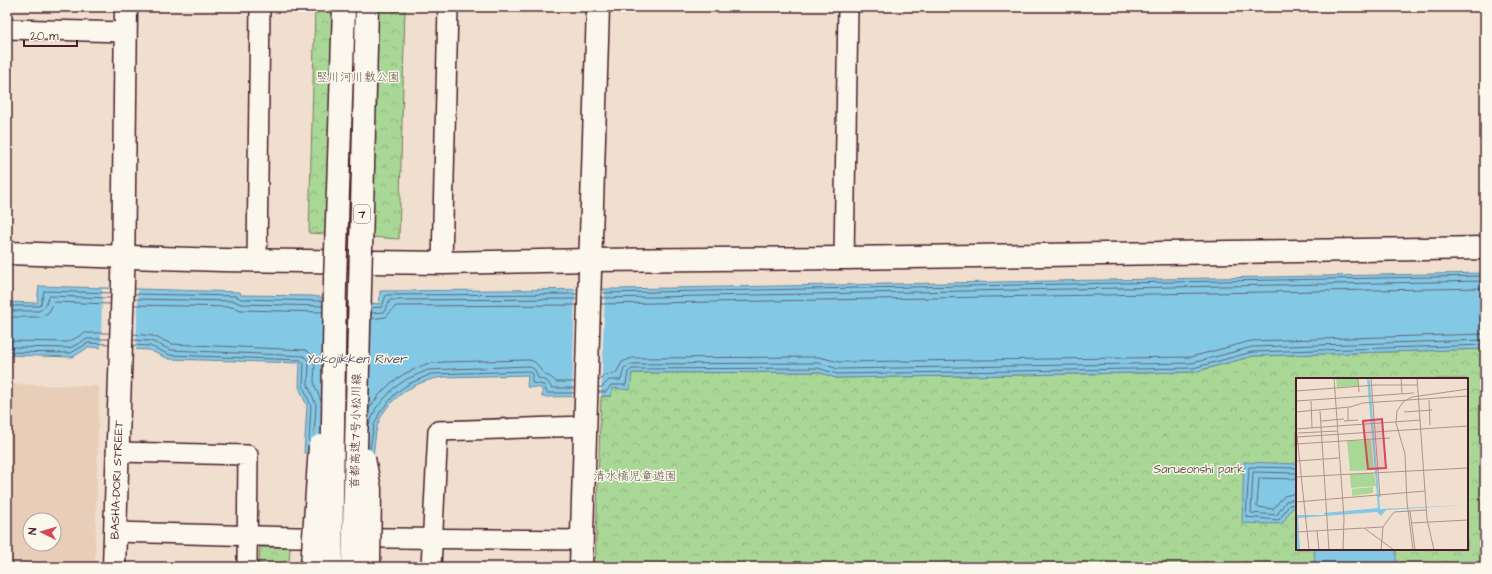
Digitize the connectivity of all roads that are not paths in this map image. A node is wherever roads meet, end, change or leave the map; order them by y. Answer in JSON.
{"nodes":[{"id":1,"x":126,"y":7,"type":"edge"},
{"id":2,"x":260,"y":7,"type":"edge"},
{"id":3,"x":344,"y":7,"type":"edge"},
{"id":4,"x":367,"y":7,"type":"edge"},
{"id":5,"x":448,"y":7,"type":"edge"},
{"id":6,"x":598,"y":7,"type":"edge"},
{"id":7,"x":848,"y":7,"type":"edge"},
{"id":8,"x":7,"y":29,"type":"edge"},
{"id":9,"x":125,"y":32,"type":"junction"},
{"id":10,"x":1485,"y":248,"type":"edge"},
{"id":11,"x":7,"y":253,"type":"edge"},
{"id":12,"x":123,"y":257,"type":"junction"},
{"id":13,"x":844,"y":258,"type":"junction"},
{"id":14,"x":256,"y":260,"type":"junction"},
{"id":15,"x":591,"y":260,"type":"junction"},
{"id":16,"x":442,"y":262,"type":"junction"},
{"id":17,"x":335,"y":282,"type":"junction"},
{"id":18,"x":356,"y":421,"type":"junction"},
{"id":19,"x":585,"y":426,"type":"junction"},
{"id":20,"x":118,"y":452,"type":"junction"},
{"id":21,"x":115,"y":532,"type":"junction"},
{"id":22,"x":248,"y":536,"type":"junction"},
{"id":23,"x":432,"y":538,"type":"junction"},
{"id":24,"x":582,"y":540,"type":"junction"},
{"id":25,"x":114,"y":567,"type":"edge"},
{"id":26,"x":247,"y":567,"type":"edge"},
{"id":27,"x":312,"y":567,"type":"edge"},
{"id":28,"x":331,"y":567,"type":"edge"},
{"id":29,"x":353,"y":567,"type":"edge"},
{"id":30,"x":369,"y":567,"type":"edge"},
{"id":31,"x":431,"y":567,"type":"edge"},
{"id":32,"x":581,"y":567,"type":"edge"}],
"edges":[{"from":1,"to":9,"type":"main road","name":"BASHA-DORI STREET"},
{"from":2,"to":14,"type":"street"},
{"from":3,"to":17,"type":"main road","name":"首都高速7号小松川線","number":"7","bridge":true},
{"from":4,"to":18,"type":"main road","name":"首都高速7号小松川線","number":"7","bridge":true},
{"from":5,"to":16,"type":"street"},
{"from":6,"to":15,"type":"main road"},
{"from":7,"to":13,"type":"street"},
{"from":8,"to":9,"type":"street"},
{"from":9,"to":12,"type":"main road","name":"BASHA-DORI STREET"},
{"from":10,"to":13,"type":"main road"},
{"from":11,"to":12,"type":"main road"},
{"from":12,"to":14,"type":"main road"},
{"from":12,"to":20,"type":"main road","name":"BASHA-DORI STREET"},
{"from":13,"to":15,"type":"main road"},
{"from":14,"to":16,"type":"main road"},
{"from":15,"to":16,"type":"main road"},
{"from":15,"to":19,"type":"main road"},
{"from":17,"to":27,"type":"main road","bridge":true},
{"from":17,"to":28,"type":"main road","name":"首都高速7号小松川線","number":"7","bridge":true},
{"from":18,"to":29,"type":"main road","name":"首都高速7号小松川線","number":"7","bridge":true},
{"from":18,"to":30,"type":"main road","bridge":true},
{"from":19,"to":23,"type":"street"},
{"from":19,"to":24,"type":"main road"},
{"from":20,"to":21,"type":"main road","name":"BASHA-DORI STREET"},
{"from":20,"to":22,"type":"street"},
{"from":21,"to":22,"type":"street"},
{"from":21,"to":25,"type":"main road","name":"BASHA-DORI STREET"},
{"from":22,"to":23,"type":"street"},
{"from":22,"to":26,"type":"street"},
{"from":23,"to":24,"type":"street"},
{"from":23,"to":31,"type":"street"},
{"from":24,"to":32,"type":"main road"}]}
